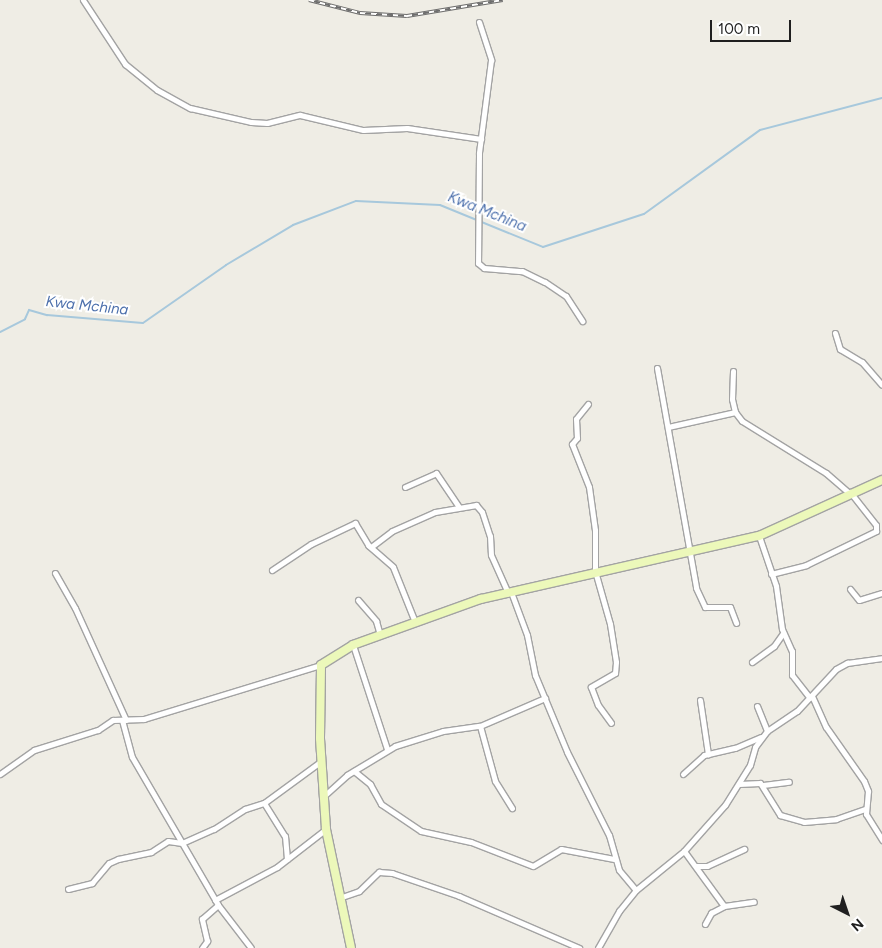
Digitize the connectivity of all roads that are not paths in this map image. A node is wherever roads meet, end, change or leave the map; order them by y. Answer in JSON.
{"nodes":[{"id":1,"x":82,"y":0,"type":"edge"},
{"id":2,"x":479,"y":22,"type":"dead end"},
{"id":3,"x":481,"y":139,"type":"junction"},
{"id":4,"x":582,"y":321,"type":"dead end"},
{"id":5,"x":835,"y":333,"type":"dead end"},
{"id":6,"x":657,"y":368,"type":"dead end"},
{"id":7,"x":733,"y":371,"type":"dead end"},
{"id":8,"x":882,"y":385,"type":"edge"},
{"id":9,"x":588,"y":404,"type":"dead end"},
{"id":10,"x":735,"y":412,"type":"junction"},
{"id":11,"x":668,"y":427,"type":"junction"},
{"id":12,"x":882,"y":480,"type":"edge"},
{"id":13,"x":405,"y":487,"type":"dead end"},
{"id":14,"x":850,"y":493,"type":"junction"},
{"id":15,"x":458,"y":506,"type":"junction"},
{"id":16,"x":759,"y":536,"type":"junction"},
{"id":17,"x":371,"y":547,"type":"junction"},
{"id":18,"x":692,"y":553,"type":"junction"},
{"id":19,"x":272,"y":570,"type":"dead end"},
{"id":20,"x":595,"y":572,"type":"junction"},
{"id":21,"x":55,"y":573,"type":"dead end"},
{"id":22,"x":771,"y":574,"type":"junction"},
{"id":23,"x":850,"y":589,"type":"dead end"},
{"id":24,"x":509,"y":593,"type":"junction"},
{"id":25,"x":882,"y":594,"type":"edge"},
{"id":26,"x":358,"y":600,"type":"dead end"},
{"id":27,"x":415,"y":622,"type":"junction"},
{"id":28,"x":736,"y":624,"type":"dead end"},
{"id":29,"x":783,"y":633,"type":"junction"},
{"id":30,"x":380,"y":635,"type":"junction"},
{"id":31,"x":353,"y":645,"type":"junction"},
{"id":32,"x":882,"y":658,"type":"edge"},
{"id":33,"x":752,"y":662,"type":"dead end"},
{"id":34,"x":321,"y":665,"type":"junction"},
{"id":35,"x":811,"y":697,"type":"junction"},
{"id":36,"x":545,"y":698,"type":"junction"},
{"id":37,"x":700,"y":700,"type":"dead end"},
{"id":38,"x":756,"y":706,"type":"dead end"},
{"id":39,"x":124,"y":720,"type":"junction"},
{"id":40,"x":611,"y":723,"type":"dead end"},
{"id":41,"x":480,"y":726,"type":"junction"},
{"id":42,"x":767,"y":731,"type":"junction"},
{"id":43,"x":762,"y":737,"type":"junction"},
{"id":44,"x":387,"y":749,"type":"junction"},
{"id":45,"x":708,"y":754,"type":"junction"},
{"id":46,"x":320,"y":762,"type":"junction"},
{"id":47,"x":354,"y":771,"type":"junction"},
{"id":48,"x":0,"y":774,"type":"edge"},
{"id":49,"x":683,"y":774,"type":"dead end"},
{"id":50,"x":789,"y":782,"type":"dead end"},
{"id":51,"x":739,"y":784,"type":"junction"},
{"id":52,"x":763,"y":785,"type":"junction"},
{"id":53,"x":325,"y":795,"type":"junction"},
{"id":54,"x":264,"y":802,"type":"junction"},
{"id":55,"x":512,"y":808,"type":"dead end"},
{"id":56,"x":865,"y":809,"type":"junction"},
{"id":57,"x":326,"y":829,"type":"junction"},
{"id":58,"x":882,"y":840,"type":"edge"},
{"id":59,"x":182,"y":843,"type":"junction"},
{"id":60,"x":744,"y":849,"type":"dead end"},
{"id":61,"x":684,"y":851,"type":"junction"},
{"id":62,"x":287,"y":859,"type":"junction"},
{"id":63,"x":614,"y":859,"type":"junction"},
{"id":64,"x":696,"y":866,"type":"junction"},
{"id":65,"x":68,"y":889,"type":"dead end"},
{"id":66,"x":636,"y":890,"type":"junction"},
{"id":67,"x":338,"y":898,"type":"junction"},
{"id":68,"x":217,"y":902,"type":"junction"},
{"id":69,"x":754,"y":902,"type":"dead end"},
{"id":70,"x":724,"y":906,"type":"junction"},
{"id":71,"x":705,"y":924,"type":"dead end"},
{"id":72,"x":202,"y":948,"type":"edge"},
{"id":73,"x":251,"y":948,"type":"edge"},
{"id":74,"x":352,"y":948,"type":"edge"},
{"id":75,"x":579,"y":948,"type":"edge"},
{"id":76,"x":598,"y":948,"type":"edge"}],
"edges":[{"from":1,"to":3,"type":"street"},
{"from":2,"to":3,"type":"street"},
{"from":3,"to":4,"type":"street"},
{"from":5,"to":8,"type":"street"},
{"from":6,"to":11,"type":"street"},
{"from":7,"to":10,"type":"street"},
{"from":9,"to":20,"type":"street"},
{"from":10,"to":11,"type":"street"},
{"from":10,"to":14,"type":"street"},
{"from":11,"to":18,"type":"street"},
{"from":12,"to":14,"type":"street"},
{"from":13,"to":15,"type":"street"},
{"from":14,"to":16,"type":"street"},
{"from":14,"to":22,"type":"street"},
{"from":15,"to":17,"type":"street"},
{"from":15,"to":24,"type":"street"},
{"from":16,"to":18,"type":"street"},
{"from":16,"to":22,"type":"street"},
{"from":17,"to":19,"type":"street"},
{"from":17,"to":27,"type":"street"},
{"from":18,"to":20,"type":"street"},
{"from":18,"to":28,"type":"street"},
{"from":20,"to":24,"type":"street"},
{"from":20,"to":40,"type":"street"},
{"from":21,"to":39,"type":"street"},
{"from":22,"to":29,"type":"street"},
{"from":23,"to":25,"type":"street"},
{"from":24,"to":27,"type":"street"},
{"from":24,"to":36,"type":"street"},
{"from":26,"to":30,"type":"street"},
{"from":27,"to":30,"type":"street"},
{"from":29,"to":33,"type":"street"},
{"from":29,"to":35,"type":"street"},
{"from":30,"to":31,"type":"street"},
{"from":31,"to":34,"type":"street"},
{"from":31,"to":44,"type":"street"},
{"from":32,"to":35,"type":"street"},
{"from":34,"to":39,"type":"street"},
{"from":34,"to":46,"type":"street"},
{"from":35,"to":42,"type":"street"},
{"from":35,"to":56,"type":"street"},
{"from":36,"to":41,"type":"street"},
{"from":36,"to":63,"type":"street"},
{"from":37,"to":45,"type":"street"},
{"from":38,"to":42,"type":"street"},
{"from":39,"to":48,"type":"street"},
{"from":39,"to":59,"type":"street"},
{"from":41,"to":44,"type":"street"},
{"from":41,"to":55,"type":"street"},
{"from":42,"to":43,"type":"street"},
{"from":43,"to":45,"type":"street"},
{"from":43,"to":51,"type":"street"},
{"from":44,"to":47,"type":"street"},
{"from":45,"to":49,"type":"street"},
{"from":46,"to":53,"type":"street"},
{"from":46,"to":54,"type":"street"},
{"from":47,"to":53,"type":"street"},
{"from":47,"to":63,"type":"street"},
{"from":50,"to":52,"type":"street"},
{"from":51,"to":52,"type":"street"},
{"from":51,"to":61,"type":"street"},
{"from":52,"to":56,"type":"street"},
{"from":53,"to":57,"type":"street"},
{"from":54,"to":59,"type":"street"},
{"from":54,"to":62,"type":"street"},
{"from":56,"to":58,"type":"street"},
{"from":57,"to":62,"type":"street"},
{"from":57,"to":67,"type":"street"},
{"from":59,"to":65,"type":"street"},
{"from":59,"to":68,"type":"street"},
{"from":60,"to":64,"type":"street"},
{"from":61,"to":64,"type":"street"},
{"from":61,"to":66,"type":"street"},
{"from":62,"to":68,"type":"street"},
{"from":63,"to":66,"type":"street"},
{"from":64,"to":70,"type":"street"},
{"from":66,"to":76,"type":"street"},
{"from":67,"to":74,"type":"street"},
{"from":67,"to":75,"type":"street"},
{"from":68,"to":72,"type":"street"},
{"from":68,"to":73,"type":"street"},
{"from":69,"to":70,"type":"street"},
{"from":70,"to":71,"type":"street"}]}
